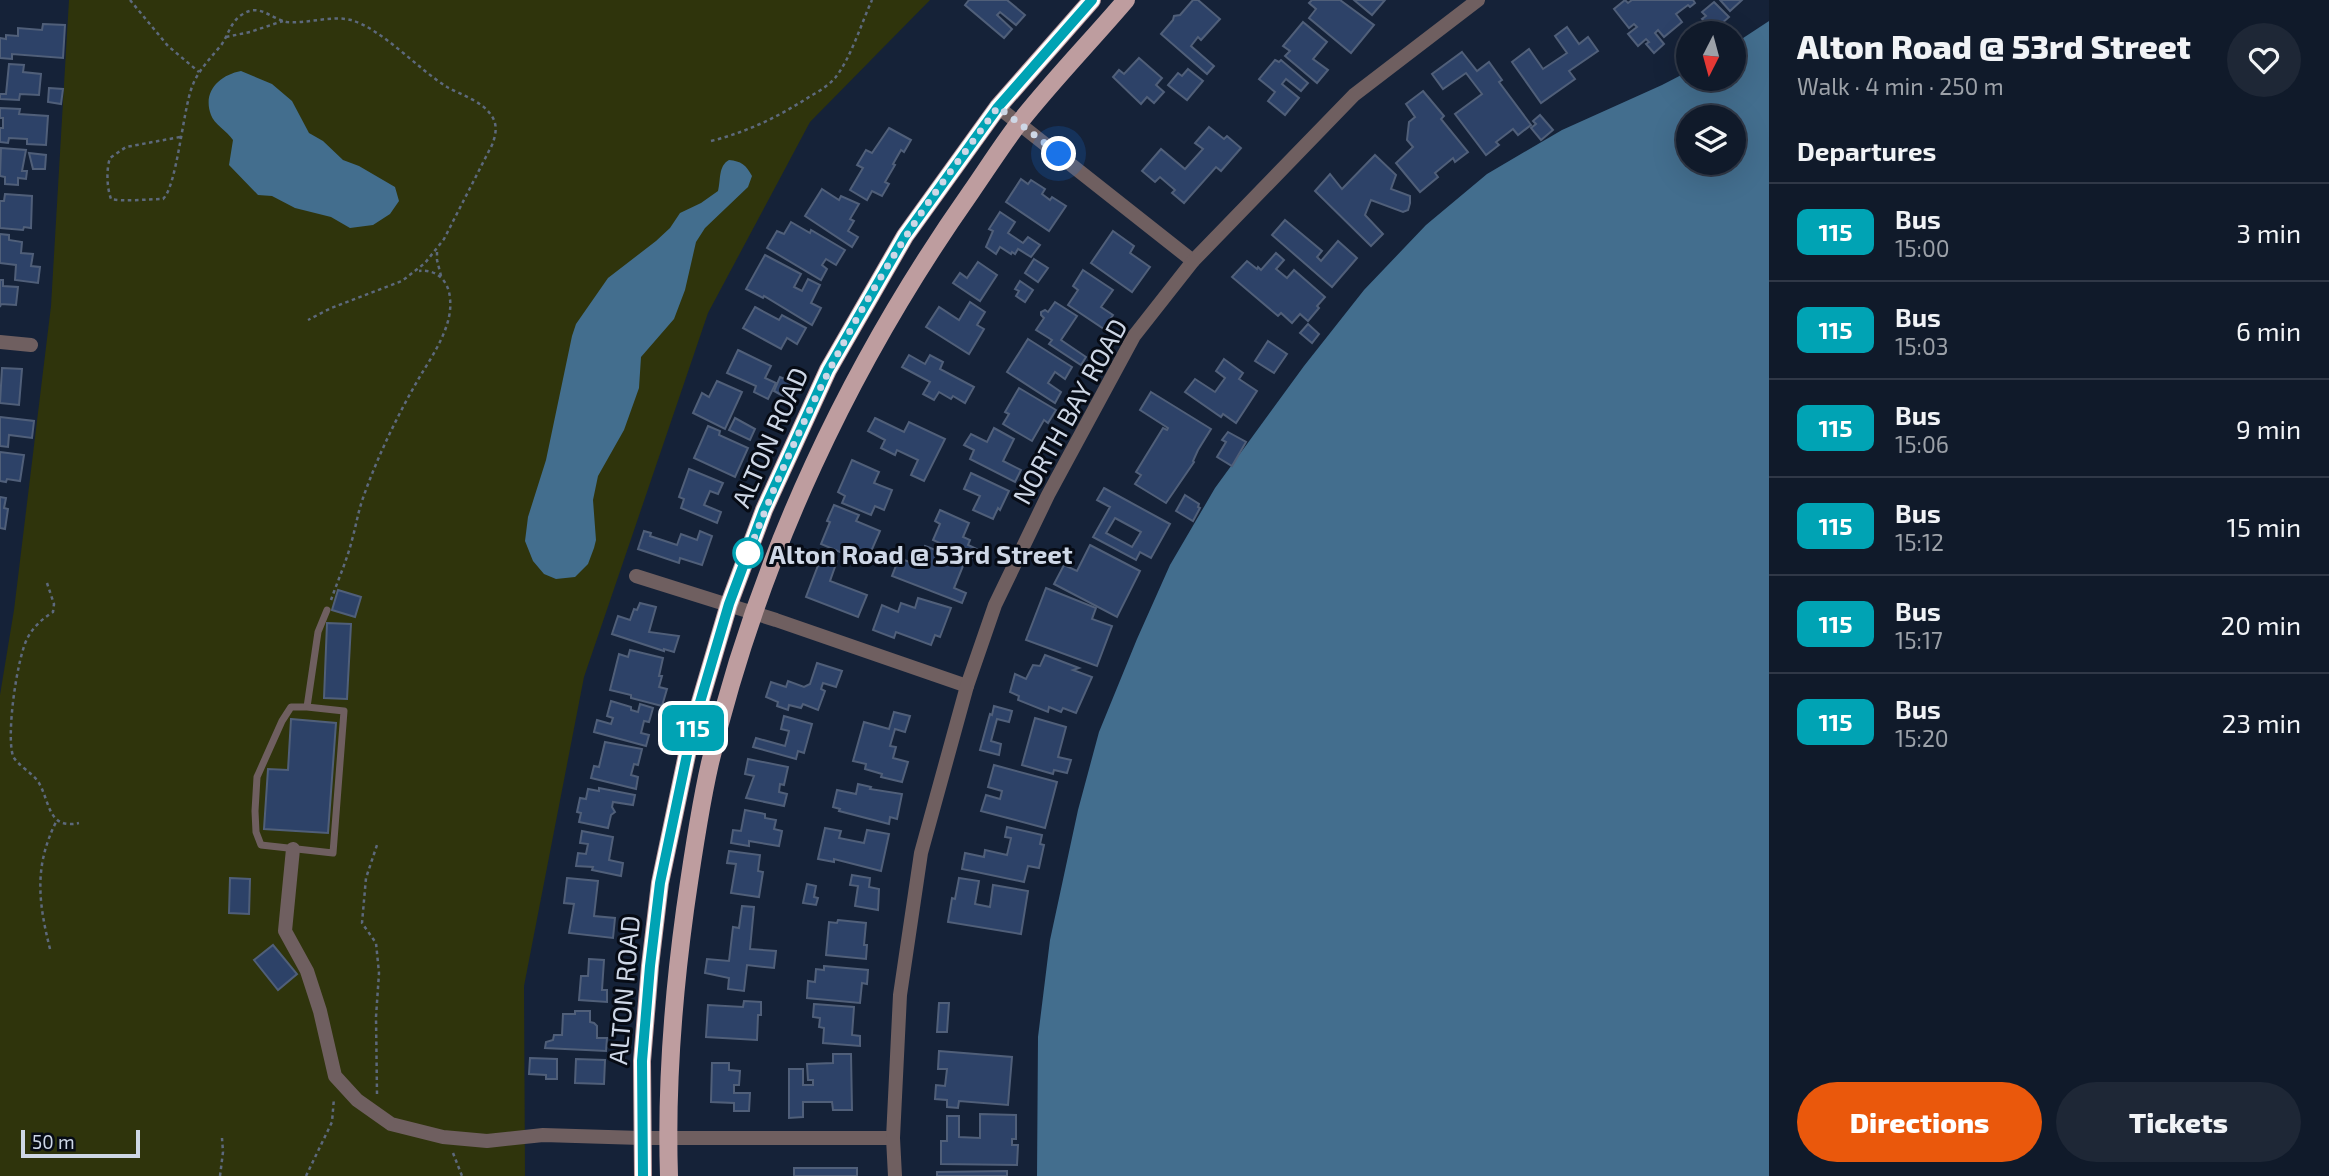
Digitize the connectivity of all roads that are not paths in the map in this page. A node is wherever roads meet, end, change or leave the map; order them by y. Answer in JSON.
{"nodes":[{"id":1,"x":1092,"y":0,"type":"edge"},
{"id":2,"x":1126,"y":0,"type":"edge"},
{"id":3,"x":1478,"y":0,"type":"edge"},
{"id":4,"x":998,"y":107,"type":"junction"},
{"id":5,"x":1019,"y":123,"type":"junction"},
{"id":6,"x":1193,"y":261,"type":"junction"},
{"id":7,"x":0,"y":342,"type":"edge"},
{"id":8,"x":30,"y":345,"type":"dead end"},
{"id":9,"x":636,"y":576,"type":"dead end"},
{"id":10,"x":729,"y":604,"type":"junction"},
{"id":11,"x":327,"y":610,"type":"road end"},
{"id":12,"x":754,"y":613,"type":"junction"},
{"id":13,"x":967,"y":686,"type":"junction"},
{"id":14,"x":307,"y":707,"type":"junction"},
{"id":15,"x":293,"y":849,"type":"junction"},
{"id":16,"x":641,"y":1138,"type":"junction"},
{"id":17,"x":668,"y":1138,"type":"junction"},
{"id":18,"x":893,"y":1138,"type":"junction"},
{"id":19,"x":643,"y":1176,"type":"edge"},
{"id":20,"x":669,"y":1176,"type":"edge"},
{"id":21,"x":895,"y":1176,"type":"edge"}],
"edges":[{"from":1,"to":4,"type":"main road","name":"ALTON ROAD"},
{"from":2,"to":5,"type":"main road","name":"ALTON ROAD"},
{"from":3,"to":6,"type":"street","name":"NORTH BAY ROAD"},
{"from":4,"to":5,"type":"street"},
{"from":4,"to":10,"type":"main road","name":"ALTON ROAD"},
{"from":5,"to":6,"type":"street"},
{"from":5,"to":12,"type":"main road","name":"ALTON ROAD"},
{"from":6,"to":13,"type":"street","name":"NORTH BAY ROAD"},
{"from":7,"to":8,"type":"street"},
{"from":9,"to":10,"type":"street"},
{"from":10,"to":12,"type":"street"},
{"from":10,"to":16,"type":"main road","name":"ALTON ROAD"},
{"from":11,"to":14,"type":"lane"},
{"from":12,"to":13,"type":"street"},
{"from":12,"to":17,"type":"main road","name":"ALTON ROAD"},
{"from":13,"to":18,"type":"street","name":"NORTH BAY ROAD"},
{"from":14,"to":15,"type":"lane"},
{"from":14,"to":15,"type":"lane"},
{"from":15,"to":16,"type":"street"},
{"from":16,"to":17,"type":"street"},
{"from":16,"to":19,"type":"main road","name":"ALTON ROAD"},
{"from":17,"to":18,"type":"street"},
{"from":17,"to":20,"type":"main road","name":"ALTON ROAD"},
{"from":18,"to":21,"type":"street","name":"NORTH BAY ROAD"}]}
